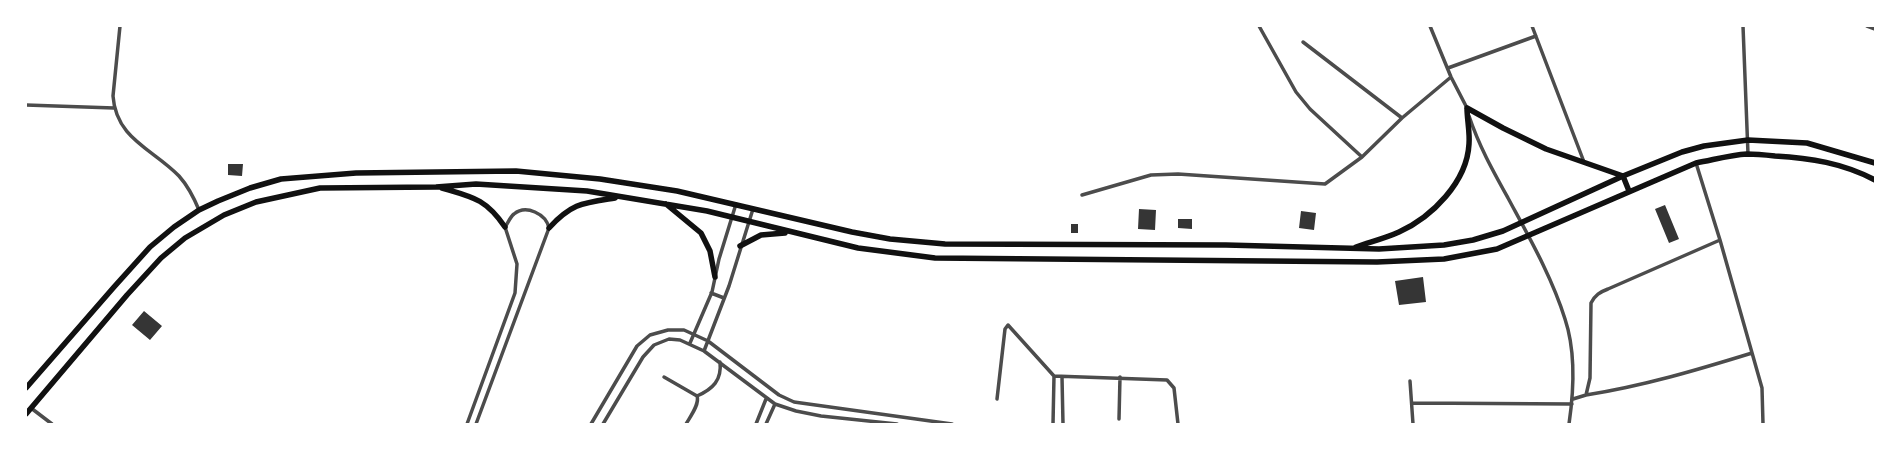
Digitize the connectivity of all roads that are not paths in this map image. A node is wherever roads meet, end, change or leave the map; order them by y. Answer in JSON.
{"nodes":[{"id":1,"x":120,"y":26,"type":"edge"},
{"id":2,"x":1259,"y":26,"type":"edge"},
{"id":3,"x":1430,"y":26,"type":"edge"},
{"id":4,"x":1532,"y":26,"type":"edge"},
{"id":5,"x":1743,"y":26,"type":"edge"},
{"id":6,"x":1867,"y":26,"type":"edge"},
{"id":7,"x":1875,"y":29,"type":"edge"},
{"id":8,"x":1536,"y":36,"type":"junction"},
{"id":9,"x":1303,"y":42,"type":"dead end"},
{"id":10,"x":1448,"y":68,"type":"junction"},
{"id":11,"x":1451,"y":77,"type":"junction"},
{"id":12,"x":26,"y":105,"type":"edge"},
{"id":13,"x":114,"y":108,"type":"junction"},
{"id":14,"x":1466,"y":108,"type":"junction"},
{"id":15,"x":1402,"y":118,"type":"junction"},
{"id":16,"x":1748,"y":140,"type":"junction"},
{"id":17,"x":1748,"y":154,"type":"junction"},
{"id":18,"x":1362,"y":157,"type":"junction"},
{"id":19,"x":1584,"y":163,"type":"junction"},
{"id":20,"x":1696,"y":163,"type":"junction"},
{"id":21,"x":1875,"y":163,"type":"edge"},
{"id":22,"x":1623,"y":176,"type":"junction"},
{"id":23,"x":1875,"y":180,"type":"edge"},
{"id":24,"x":436,"y":187,"type":"junction"},
{"id":25,"x":1629,"y":191,"type":"junction"},
{"id":26,"x":1082,"y":195,"type":"dead end"},
{"id":27,"x":620,"y":198,"type":"junction"},
{"id":28,"x":666,"y":204,"type":"junction"},
{"id":29,"x":736,"y":204,"type":"junction"},
{"id":30,"x":753,"y":209,"type":"junction"},
{"id":31,"x":199,"y":210,"type":"junction"},
{"id":32,"x":732,"y":217,"type":"junction"},
{"id":33,"x":749,"y":221,"type":"junction"},
{"id":34,"x":505,"y":227,"type":"junction"},
{"id":35,"x":549,"y":228,"type":"junction"},
{"id":36,"x":794,"y":233,"type":"junction"},
{"id":37,"x":1720,"y":240,"type":"junction"},
{"id":38,"x":740,"y":246,"type":"junction"},
{"id":39,"x":1352,"y":248,"type":"junction"},
{"id":40,"x":715,"y":277,"type":"junction"},
{"id":41,"x":711,"y":293,"type":"junction"},
{"id":42,"x":724,"y":298,"type":"junction"},
{"id":43,"x":694,"y":333,"type":"junction"},
{"id":44,"x":708,"y":341,"type":"junction"},
{"id":45,"x":690,"y":343,"type":"junction"},
{"id":46,"x":704,"y":351,"type":"junction"},
{"id":47,"x":1752,"y":352,"type":"junction"},
{"id":48,"x":720,"y":362,"type":"junction"},
{"id":49,"x":1054,"y":376,"type":"junction"},
{"id":50,"x":664,"y":377,"type":"dead end"},
{"id":51,"x":1062,"y":377,"type":"junction"},
{"id":52,"x":1120,"y":377,"type":"junction"},
{"id":53,"x":1410,"y":381,"type":"dead end"},
{"id":54,"x":26,"y":388,"type":"edge"},
{"id":55,"x":1586,"y":395,"type":"junction"},
{"id":56,"x":697,"y":396,"type":"junction"},
{"id":57,"x":766,"y":399,"type":"junction"},
{"id":58,"x":997,"y":399,"type":"dead end"},
{"id":59,"x":1573,"y":399,"type":"junction"},
{"id":60,"x":1412,"y":403,"type":"junction"},
{"id":61,"x":775,"y":404,"type":"junction"},
{"id":62,"x":1572,"y":404,"type":"junction"},
{"id":63,"x":31,"y":408,"type":"junction"},
{"id":64,"x":26,"y":414,"type":"edge"},
{"id":65,"x":1120,"y":419,"type":"dead end"},
{"id":66,"x":52,"y":424,"type":"edge"},
{"id":67,"x":467,"y":424,"type":"edge"},
{"id":68,"x":476,"y":424,"type":"edge"},
{"id":69,"x":591,"y":424,"type":"edge"},
{"id":70,"x":603,"y":424,"type":"edge"},
{"id":71,"x":686,"y":424,"type":"edge"},
{"id":72,"x":756,"y":424,"type":"edge"},
{"id":73,"x":766,"y":424,"type":"edge"},
{"id":74,"x":897,"y":424,"type":"edge"},
{"id":75,"x":952,"y":424,"type":"edge"},
{"id":76,"x":1053,"y":424,"type":"edge"},
{"id":77,"x":1063,"y":424,"type":"edge"},
{"id":78,"x":1178,"y":424,"type":"edge"},
{"id":79,"x":1413,"y":424,"type":"edge"},
{"id":80,"x":1568,"y":424,"type":"edge"},
{"id":81,"x":1763,"y":424,"type":"edge"}],
"edges":[{"from":1,"to":13,"type":"street"},
{"from":2,"to":18,"type":"street"},
{"from":3,"to":10,"type":"street"},
{"from":4,"to":8,"type":"street"},
{"from":5,"to":16,"type":"street"},
{"from":6,"to":7,"type":"street"},
{"from":8,"to":10,"type":"street"},
{"from":8,"to":19,"type":"street"},
{"from":9,"to":15,"type":"street"},
{"from":10,"to":11,"type":"street"},
{"from":11,"to":14,"type":"street"},
{"from":11,"to":15,"type":"street"},
{"from":12,"to":13,"type":"street"},
{"from":13,"to":31,"type":"street"},
{"from":14,"to":19,"type":"main road"},
{"from":14,"to":39,"type":"main road"},
{"from":14,"to":59,"type":"street"},
{"from":15,"to":18,"type":"street"},
{"from":16,"to":17,"type":"street"},
{"from":16,"to":21,"type":"main road"},
{"from":16,"to":22,"type":"main road"},
{"from":17,"to":20,"type":"main road"},
{"from":17,"to":23,"type":"main road"},
{"from":18,"to":26,"type":"street"},
{"from":19,"to":22,"type":"main road"},
{"from":20,"to":25,"type":"main road"},
{"from":20,"to":37,"type":"street"},
{"from":22,"to":25,"type":"main road"},
{"from":22,"to":39,"type":"main road"},
{"from":24,"to":27,"type":"main road"},
{"from":24,"to":34,"type":"main road"},
{"from":24,"to":63,"type":"main road"},
{"from":25,"to":36,"type":"main road"},
{"from":27,"to":28,"type":"main road"},
{"from":27,"to":35,"type":"main road"},
{"from":28,"to":32,"type":"main road"},
{"from":28,"to":40,"type":"main road"},
{"from":29,"to":30,"type":"main road"},
{"from":29,"to":31,"type":"main road"},
{"from":29,"to":32,"type":"street"},
{"from":30,"to":33,"type":"street"},
{"from":30,"to":39,"type":"main road"},
{"from":31,"to":54,"type":"main road"},
{"from":32,"to":33,"type":"main road"},
{"from":32,"to":40,"type":"street"},
{"from":33,"to":36,"type":"main road"},
{"from":33,"to":38,"type":"street"},
{"from":34,"to":35,"type":"street"},
{"from":34,"to":67,"type":"street"},
{"from":35,"to":68,"type":"street"},
{"from":36,"to":38,"type":"main road"},
{"from":37,"to":47,"type":"street"},
{"from":37,"to":55,"type":"street"},
{"from":38,"to":42,"type":"street"},
{"from":40,"to":41,"type":"street"},
{"from":41,"to":42,"type":"street"},
{"from":41,"to":43,"type":"street"},
{"from":42,"to":44,"type":"street"},
{"from":43,"to":44,"type":"street"},
{"from":43,"to":45,"type":"street"},
{"from":43,"to":69,"type":"street"},
{"from":44,"to":46,"type":"street"},
{"from":44,"to":75,"type":"street"},
{"from":45,"to":46,"type":"street"},
{"from":45,"to":70,"type":"street"},
{"from":46,"to":48,"type":"street"},
{"from":47,"to":55,"type":"street"},
{"from":47,"to":81,"type":"street"},
{"from":48,"to":56,"type":"street"},
{"from":48,"to":57,"type":"street"},
{"from":49,"to":51,"type":"street"},
{"from":49,"to":58,"type":"street"},
{"from":49,"to":76,"type":"street"},
{"from":50,"to":56,"type":"street"},
{"from":51,"to":52,"type":"street"},
{"from":51,"to":77,"type":"street"},
{"from":52,"to":65,"type":"street"},
{"from":52,"to":78,"type":"street"},
{"from":53,"to":60,"type":"street"},
{"from":55,"to":59,"type":"street"},
{"from":56,"to":71,"type":"street"},
{"from":57,"to":61,"type":"street"},
{"from":57,"to":72,"type":"street"},
{"from":59,"to":62,"type":"street"},
{"from":60,"to":62,"type":"street"},
{"from":60,"to":79,"type":"street"},
{"from":61,"to":73,"type":"street"},
{"from":61,"to":74,"type":"street"},
{"from":62,"to":80,"type":"street"},
{"from":63,"to":64,"type":"main road"},
{"from":63,"to":66,"type":"street"}]}
